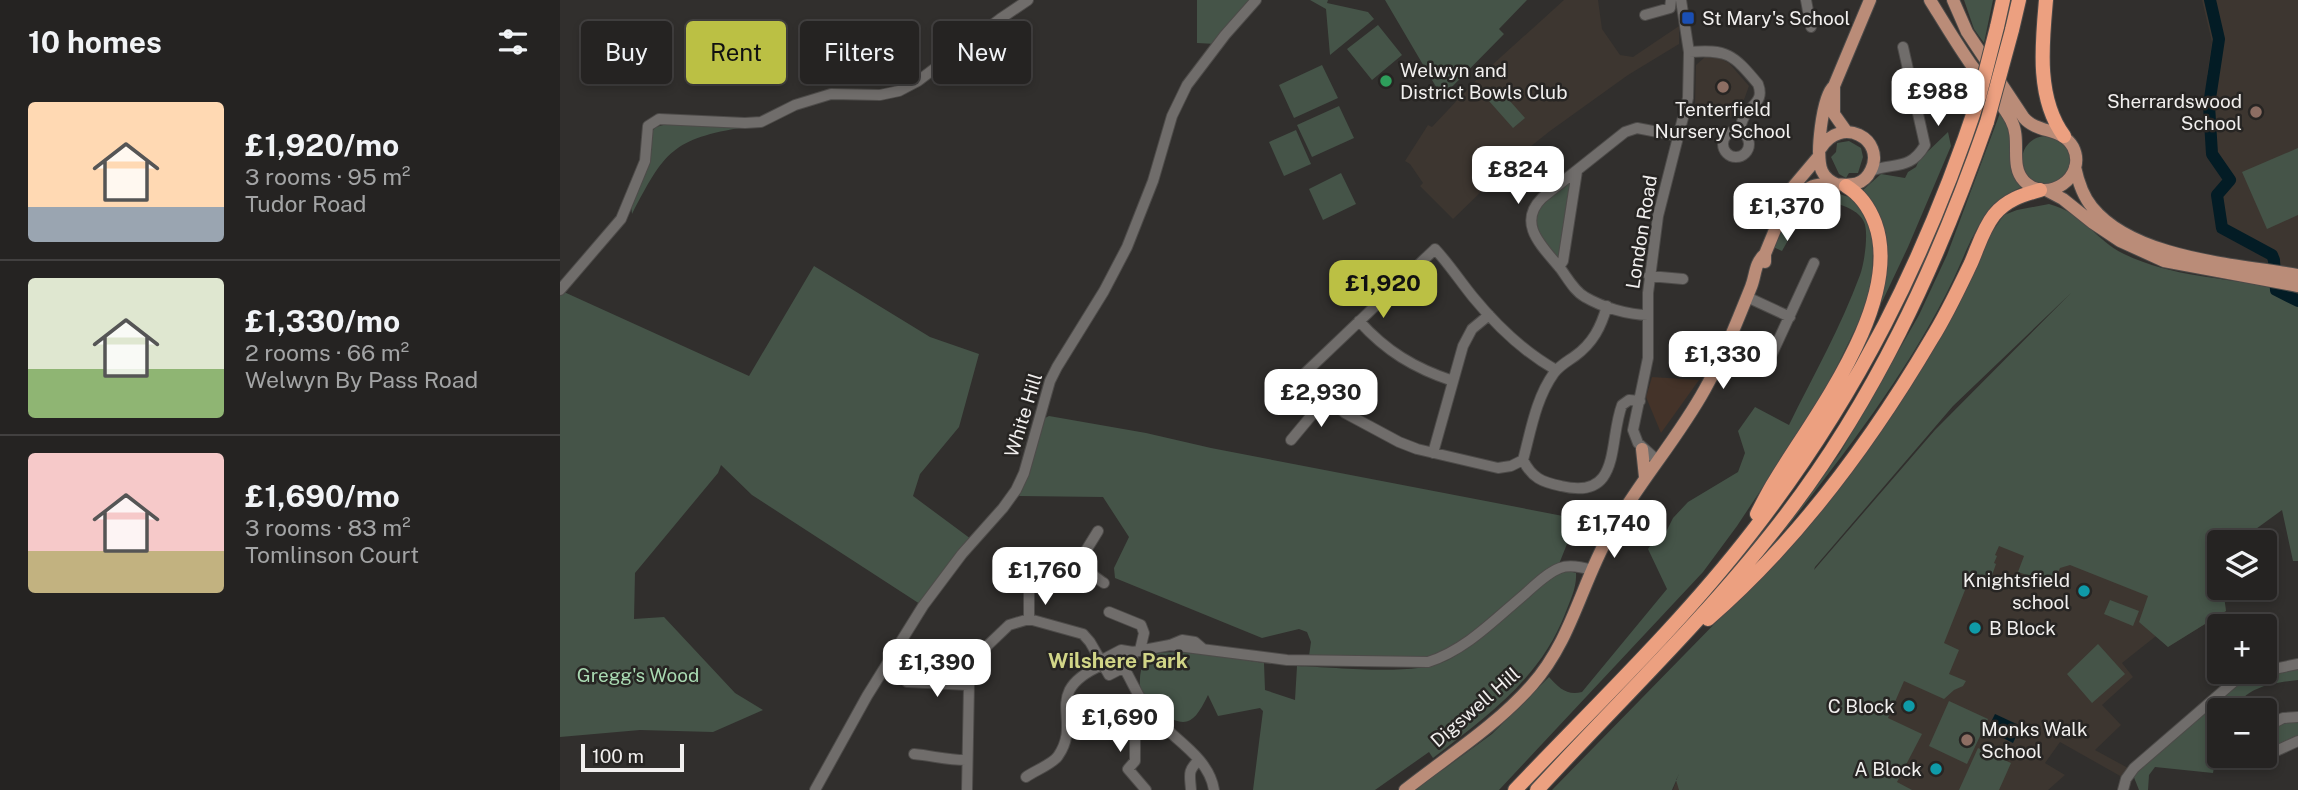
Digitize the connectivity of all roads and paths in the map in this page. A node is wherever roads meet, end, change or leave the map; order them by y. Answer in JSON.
{"nodes":[{"id":1,"x":1028,"y":0,"type":"edge"},
{"id":2,"x":1256,"y":0,"type":"edge"},
{"id":3,"x":1671,"y":0,"type":"edge"},
{"id":4,"x":1681,"y":0,"type":"edge"},
{"id":5,"x":1806,"y":0,"type":"edge"},
{"id":6,"x":1870,"y":0,"type":"edge"},
{"id":7,"x":1930,"y":0,"type":"edge"},
{"id":8,"x":1953,"y":0,"type":"edge"},
{"id":9,"x":2003,"y":0,"type":"edge"},
{"id":10,"x":2019,"y":0,"type":"edge"},
{"id":11,"x":2046,"y":0,"type":"edge"},
{"id":12,"x":1645,"y":15,"type":"dead end"},
{"id":13,"x":1811,"y":27,"type":"dead end"},
{"id":14,"x":1903,"y":47,"type":"dead end"},
{"id":15,"x":1689,"y":52,"type":"junction"},
{"id":16,"x":1834,"y":86,"type":"junction"},
{"id":17,"x":2046,"y":130,"type":"junction"},
{"id":18,"x":1739,"y":131,"type":"dead end"},
{"id":19,"x":1846,"y":131,"type":"junction"},
{"id":20,"x":1679,"y":136,"type":"junction"},
{"id":21,"x":2064,"y":136,"type":"junction"},
{"id":22,"x":2018,"y":149,"type":"junction"},
{"id":23,"x":1820,"y":152,"type":"junction"},
{"id":24,"x":1873,"y":152,"type":"junction"},
{"id":25,"x":1891,"y":165,"type":"junction"},
{"id":26,"x":2075,"y":167,"type":"junction"},
{"id":27,"x":1577,"y":171,"type":"junction"},
{"id":28,"x":1871,"y":171,"type":"junction"},
{"id":29,"x":1842,"y":185,"type":"junction"},
{"id":30,"x":2043,"y":190,"type":"junction"},
{"id":31,"x":1779,"y":220,"type":"junction"},
{"id":32,"x":1814,"y":263,"type":"dead end"},
{"id":33,"x":1559,"y":267,"type":"junction"},
{"id":34,"x":2265,"y":275,"type":"junction"},
{"id":35,"x":2298,"y":275,"type":"edge"},
{"id":36,"x":1650,"y":276,"type":"junction"},
{"id":37,"x":2280,"y":277,"type":"junction"},
{"id":38,"x":1683,"y":279,"type":"dead end"},
{"id":39,"x":2298,"y":286,"type":"edge"},
{"id":40,"x":560,"y":290,"type":"edge"},
{"id":41,"x":1747,"y":297,"type":"junction"},
{"id":42,"x":1607,"y":306,"type":"junction"},
{"id":43,"x":1489,"y":315,"type":"junction"},
{"id":44,"x":1648,"y":315,"type":"junction"},
{"id":45,"x":1790,"y":317,"type":"junction"},
{"id":46,"x":1359,"y":321,"type":"junction"},
{"id":47,"x":1766,"y":368,"type":"dead end"},
{"id":48,"x":1556,"y":370,"type":"junction"},
{"id":49,"x":1452,"y":381,"type":"junction"},
{"id":50,"x":1326,"y":398,"type":"junction"},
{"id":51,"x":1640,"y":401,"type":"junction"},
{"id":52,"x":1291,"y":440,"type":"dead end"},
{"id":53,"x":1643,"y":449,"type":"junction"},
{"id":54,"x":1433,"y":453,"type":"junction"},
{"id":55,"x":1523,"y":460,"type":"junction"},
{"id":56,"x":1658,"y":461,"type":"junction"},
{"id":57,"x":1645,"y":477,"type":"junction"},
{"id":58,"x":1098,"y":531,"type":"dead end"},
{"id":59,"x":1740,"y":546,"type":"junction"},
{"id":60,"x":1077,"y":565,"type":"junction"},
{"id":61,"x":1592,"y":570,"type":"junction"},
{"id":62,"x":1104,"y":583,"type":"dead end"},
{"id":63,"x":1109,"y":612,"type":"dead end"},
{"id":64,"x":1029,"y":619,"type":"junction"},
{"id":65,"x":1137,"y":651,"type":"junction"},
{"id":66,"x":1101,"y":663,"type":"junction"},
{"id":67,"x":2298,"y":664,"type":"edge"},
{"id":68,"x":1124,"y":668,"type":"junction"},
{"id":69,"x":1651,"y":669,"type":"junction"},
{"id":70,"x":2277,"y":669,"type":"edge"},
{"id":71,"x":908,"y":682,"type":"dead end"},
{"id":72,"x":2230,"y":684,"type":"edge"},
{"id":73,"x":968,"y":685,"type":"junction"},
{"id":74,"x":1150,"y":713,"type":"junction"},
{"id":75,"x":2298,"y":717,"type":"edge"},
{"id":76,"x":2277,"y":722,"type":"edge"},
{"id":77,"x":2298,"y":741,"type":"edge"},
{"id":78,"x":2277,"y":751,"type":"edge"},
{"id":79,"x":914,"y":754,"type":"dead end"},
{"id":80,"x":966,"y":760,"type":"junction"},
{"id":81,"x":1199,"y":760,"type":"junction"},
{"id":82,"x":1026,"y":777,"type":"dead end"},
{"id":83,"x":815,"y":790,"type":"edge"},
{"id":84,"x":967,"y":790,"type":"edge"},
{"id":85,"x":1146,"y":790,"type":"edge"},
{"id":86,"x":1191,"y":790,"type":"edge"},
{"id":87,"x":1214,"y":790,"type":"edge"},
{"id":88,"x":1405,"y":790,"type":"edge"},
{"id":89,"x":1515,"y":790,"type":"edge"},
{"id":90,"x":1537,"y":790,"type":"edge"},
{"id":91,"x":2123,"y":790,"type":"edge"}],
"edges":[{"from":1,"to":40,"type":"street"},
{"from":2,"to":83,"type":"street","name":"White Hill"},
{"from":3,"to":12,"type":"street"},
{"from":4,"to":15,"type":"street","name":"London Road"},
{"from":5,"to":13,"type":"street"},
{"from":6,"to":16,"type":"main road"},
{"from":7,"to":22,"type":"main road"},
{"from":8,"to":17,"type":"main road"},
{"from":9,"to":59,"type":"highway","bridge":true},
{"from":10,"to":69,"type":"highway","bridge":true},
{"from":11,"to":21,"type":"highway"},
{"from":14,"to":25,"type":"street"},
{"from":15,"to":18,"type":"street"},
{"from":15,"to":20,"type":"street","name":"London Road"},
{"from":16,"to":19,"type":"main road"},
{"from":16,"to":23,"type":"main road"},
{"from":17,"to":21,"type":"main road"},
{"from":17,"to":22,"type":"main road"},
{"from":19,"to":23,"type":"main road"},
{"from":19,"to":24,"type":"main road"},
{"from":20,"to":27,"type":"street"},
{"from":20,"to":36,"type":"street","name":"London Road"},
{"from":21,"to":26,"type":"main road"},
{"from":22,"to":30,"type":"main road"},
{"from":23,"to":29,"type":"main road"},
{"from":23,"to":31,"type":"main road","name":"Digswell Hill"},
{"from":24,"to":25,"type":"street"},
{"from":24,"to":28,"type":"main road"},
{"from":25,"to":28,"type":"street"},
{"from":26,"to":30,"type":"main road"},
{"from":26,"to":34,"type":"main road"},
{"from":27,"to":33,"type":"street"},
{"from":27,"to":33,"type":"street"},
{"from":28,"to":29,"type":"main road"},
{"from":29,"to":31,"type":"main road"},
{"from":29,"to":59,"type":"highway"},
{"from":30,"to":34,"type":"main road"},
{"from":30,"to":69,"type":"highway"},
{"from":31,"to":41,"type":"main road","name":"Digswell Hill"},
{"from":32,"to":45,"type":"street"},
{"from":33,"to":42,"type":"street"},
{"from":34,"to":37,"type":"main road"},
{"from":35,"to":37,"type":"main road"},
{"from":36,"to":38,"type":"street"},
{"from":36,"to":44,"type":"street","name":"London Road"},
{"from":37,"to":39,"type":"main road"},
{"from":41,"to":45,"type":"street"},
{"from":41,"to":56,"type":"main road","name":"Digswell Hill"},
{"from":42,"to":44,"type":"street"},
{"from":42,"to":48,"type":"street"},
{"from":43,"to":46,"type":"street"},
{"from":43,"to":48,"type":"street"},
{"from":43,"to":49,"type":"street"},
{"from":44,"to":51,"type":"street","name":"London Road"},
{"from":45,"to":47,"type":"street"},
{"from":46,"to":49,"type":"street"},
{"from":46,"to":50,"type":"street"},
{"from":48,"to":55,"type":"street"},
{"from":49,"to":54,"type":"street"},
{"from":50,"to":52,"type":"street"},
{"from":50,"to":54,"type":"street"},
{"from":51,"to":53,"type":"street","name":"London Road"},
{"from":51,"to":55,"type":"street"},
{"from":53,"to":56,"type":"street"},
{"from":53,"to":57,"type":"main road"},
{"from":54,"to":55,"type":"street"},
{"from":56,"to":57,"type":"main road","name":"Digswell Hill"},
{"from":57,"to":61,"type":"main road","name":"Digswell Hill"},
{"from":58,"to":60,"type":"street"},
{"from":59,"to":89,"type":"highway"},
{"from":60,"to":62,"type":"street"},
{"from":60,"to":64,"type":"street"},
{"from":61,"to":65,"type":"street"},
{"from":61,"to":88,"type":"main road","name":"Digswell Hill"},
{"from":63,"to":65,"type":"street"},
{"from":64,"to":66,"type":"street"},
{"from":64,"to":73,"type":"street"},
{"from":65,"to":66,"type":"street"},
{"from":65,"to":68,"type":"street"},
{"from":66,"to":68,"type":"street"},
{"from":66,"to":82,"type":"street"},
{"from":67,"to":70,"type":"street"},
{"from":68,"to":74,"type":"street"},
{"from":69,"to":90,"type":"highway"},
{"from":71,"to":73,"type":"street"},
{"from":72,"to":91,"type":"street"},
{"from":73,"to":80,"type":"street"},
{"from":74,"to":81,"type":"street"},
{"from":74,"to":85,"type":"street"},
{"from":75,"to":76,"type":"street"},
{"from":77,"to":78,"type":"street"},
{"from":79,"to":80,"type":"street"},
{"from":80,"to":84,"type":"street"},
{"from":81,"to":86,"type":"street"},
{"from":81,"to":87,"type":"street"}]}
